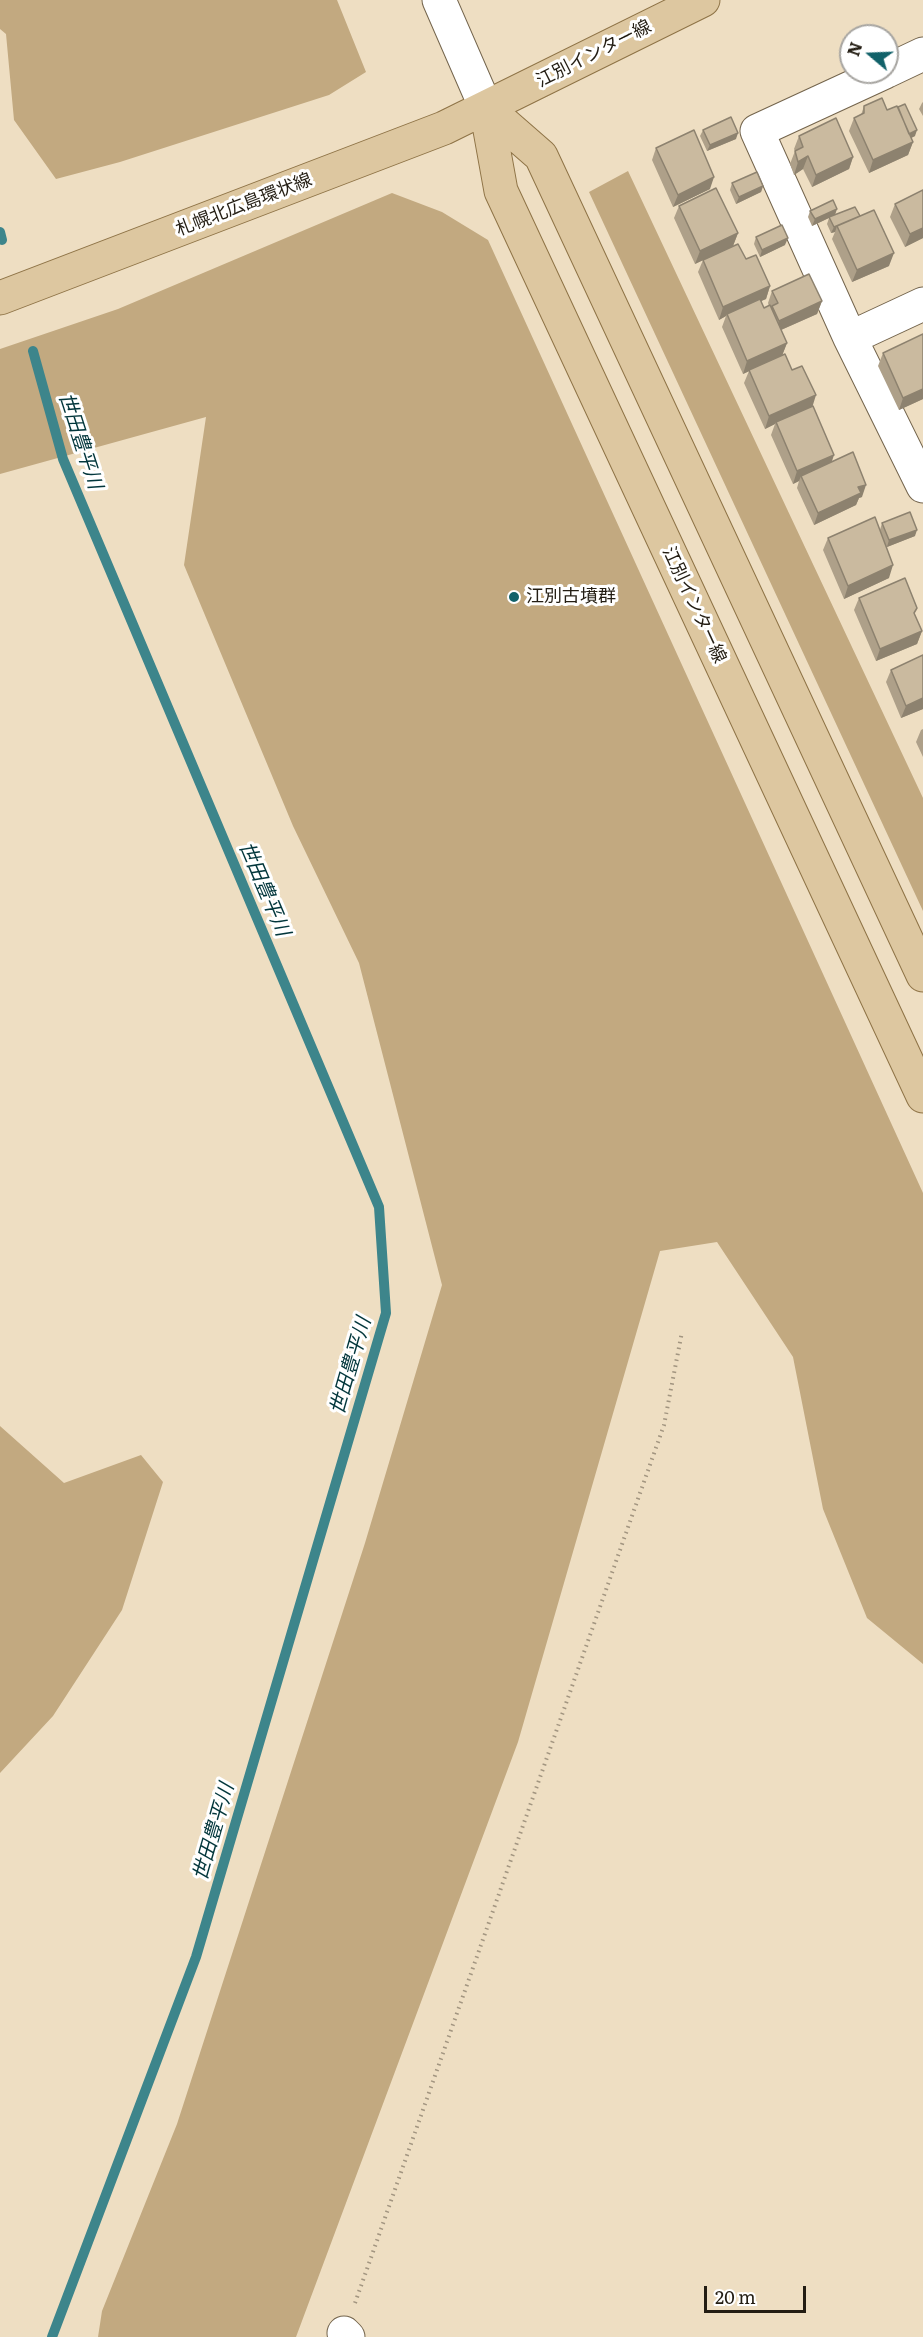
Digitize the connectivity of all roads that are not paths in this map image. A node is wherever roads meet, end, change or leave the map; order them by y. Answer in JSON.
{"nodes":[{"id":1,"x":439,"y":0,"type":"edge"},
{"id":2,"x":703,"y":0,"type":"edge"},
{"id":3,"x":923,"y":54,"type":"edge"},
{"id":4,"x":899,"y":65,"type":"edge"},
{"id":5,"x":858,"y":84,"type":"edge"},
{"id":6,"x":486,"y":108,"type":"junction"},
{"id":7,"x":0,"y":298,"type":"edge"},
{"id":8,"x":923,"y":304,"type":"edge"},
{"id":9,"x":850,"y":338,"type":"junction"},
{"id":10,"x":923,"y":486,"type":"edge"},
{"id":11,"x":923,"y":975,"type":"edge"},
{"id":12,"x":923,"y":1096,"type":"edge"}],
"edges":[{"from":1,"to":6,"type":"street"},
{"from":2,"to":6,"type":"main road","name":"江別インター線"},
{"from":3,"to":4,"type":"street"},
{"from":5,"to":9,"type":"street"},
{"from":6,"to":7,"type":"main road","name":"札幌北広島環状線"},
{"from":6,"to":11,"type":"main road"},
{"from":6,"to":12,"type":"main road","name":"江別インター線"},
{"from":8,"to":9,"type":"street"},
{"from":9,"to":10,"type":"street"}]}
